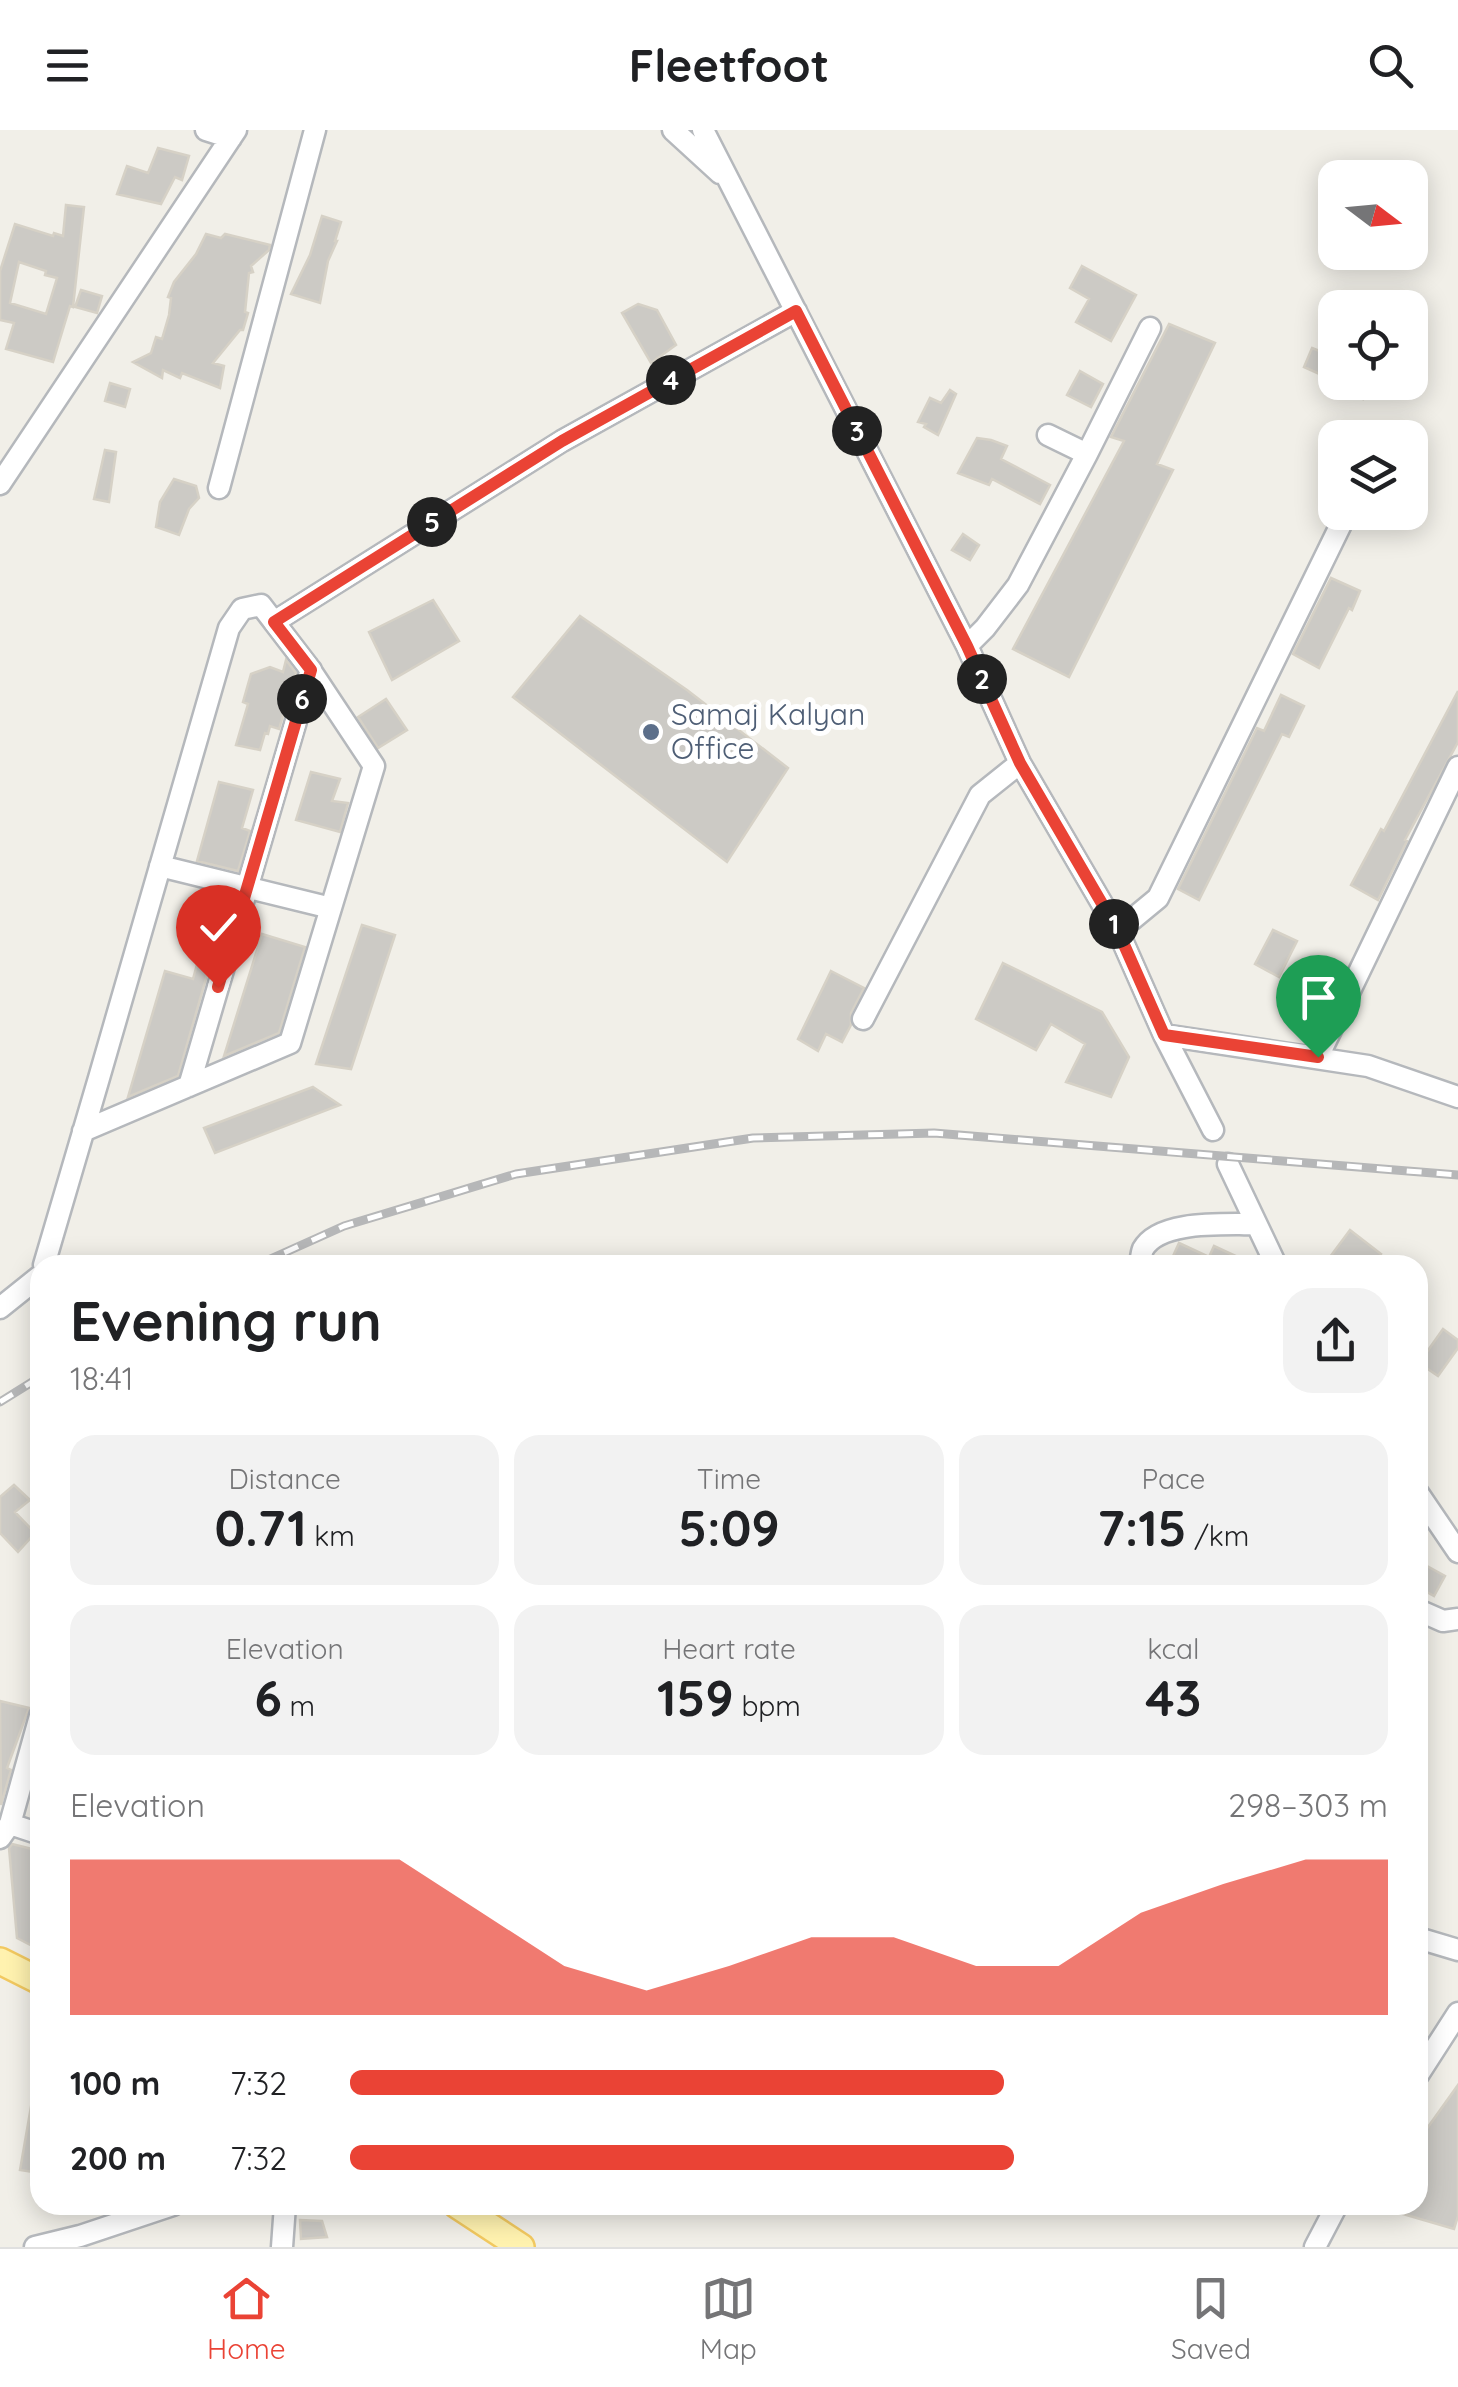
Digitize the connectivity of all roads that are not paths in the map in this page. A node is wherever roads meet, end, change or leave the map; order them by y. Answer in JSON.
{"nodes":[{"id":1,"x":206,"y":130,"type":"edge"},
{"id":2,"x":315,"y":130,"type":"edge"},
{"id":3,"x":673,"y":130,"type":"edge"},
{"id":4,"x":703,"y":130,"type":"edge"},
{"id":5,"x":233,"y":134,"type":"edge"},
{"id":6,"x":729,"y":181,"type":"junction"},
{"id":7,"x":796,"y":311,"type":"junction"},
{"id":8,"x":1150,"y":328,"type":"dead end"},
{"id":9,"x":1048,"y":435,"type":"dead end"},
{"id":10,"x":1087,"y":454,"type":"junction"},
{"id":11,"x":0,"y":484,"type":"edge"},
{"id":12,"x":219,"y":488,"type":"dead end"},
{"id":13,"x":1339,"y":530,"type":"edge"},
{"id":14,"x":274,"y":622,"type":"junction"},
{"id":15,"x":967,"y":646,"type":"junction"},
{"id":16,"x":311,"y":670,"type":"junction"},
{"id":17,"x":1020,"y":763,"type":"junction"},
{"id":18,"x":1458,"y":767,"type":"edge"},
{"id":19,"x":160,"y":866,"type":"junction"},
{"id":20,"x":247,"y":888,"type":"junction"},
{"id":21,"x":331,"y":908,"type":"junction"},
{"id":22,"x":1118,"y":931,"type":"junction"},
{"id":23,"x":864,"y":1019,"type":"dead end"},
{"id":24,"x":1164,"y":1035,"type":"junction"},
{"id":25,"x":1318,"y":1057,"type":"junction"},
{"id":26,"x":189,"y":1086,"type":"junction"},
{"id":27,"x":1458,"y":1097,"type":"edge"},
{"id":28,"x":1213,"y":1130,"type":"dead end"},
{"id":29,"x":83,"y":1131,"type":"junction"},
{"id":30,"x":1228,"y":1164,"type":"dead end"},
{"id":31,"x":1256,"y":1224,"type":"junction"},
{"id":32,"x":47,"y":1255,"type":"edge"},
{"id":33,"x":1142,"y":1255,"type":"edge"},
{"id":34,"x":1271,"y":1255,"type":"edge"},
{"id":35,"x":30,"y":1284,"type":"edge"},
{"id":36,"x":0,"y":1308,"type":"edge"},
{"id":37,"x":1428,"y":1508,"type":"edge"},
{"id":38,"x":1458,"y":1552,"type":"edge"},
{"id":39,"x":1428,"y":1614,"type":"edge"},
{"id":40,"x":1458,"y":1619,"type":"edge"},
{"id":41,"x":30,"y":1749,"type":"edge"},
{"id":42,"x":5,"y":1831,"type":"edge"},
{"id":43,"x":30,"y":1833,"type":"edge"},
{"id":44,"x":1428,"y":1941,"type":"edge"},
{"id":45,"x":1458,"y":1950,"type":"edge"},
{"id":46,"x":0,"y":1961,"type":"edge"},
{"id":47,"x":30,"y":1976,"type":"edge"},
{"id":48,"x":1458,"y":2013,"type":"edge"},
{"id":49,"x":1428,"y":2060,"type":"edge"},
{"id":50,"x":143,"y":2215,"type":"edge"},
{"id":51,"x":284,"y":2215,"type":"edge"},
{"id":52,"x":472,"y":2215,"type":"edge"},
{"id":53,"x":1333,"y":2215,"type":"edge"},
{"id":54,"x":35,"y":2247,"type":"edge"},
{"id":55,"x":282,"y":2247,"type":"edge"},
{"id":56,"x":521,"y":2247,"type":"edge"},
{"id":57,"x":1315,"y":2247,"type":"edge"}],
"edges":[{"from":1,"to":5,"type":"street"},
{"from":2,"to":12,"type":"street"},
{"from":3,"to":6,"type":"street"},
{"from":4,"to":6,"type":"street"},
{"from":5,"to":11,"type":"street"},
{"from":6,"to":7,"type":"street"},
{"from":7,"to":14,"type":"street"},
{"from":7,"to":15,"type":"street"},
{"from":8,"to":10,"type":"street"},
{"from":9,"to":10,"type":"street"},
{"from":10,"to":15,"type":"street"},
{"from":13,"to":22,"type":"street"},
{"from":14,"to":16,"type":"street"},
{"from":14,"to":19,"type":"street"},
{"from":15,"to":17,"type":"street"},
{"from":16,"to":20,"type":"street"},
{"from":16,"to":21,"type":"street"},
{"from":17,"to":22,"type":"street"},
{"from":17,"to":23,"type":"street"},
{"from":18,"to":25,"type":"street"},
{"from":19,"to":20,"type":"street"},
{"from":19,"to":29,"type":"street"},
{"from":20,"to":21,"type":"street"},
{"from":20,"to":26,"type":"street"},
{"from":21,"to":26,"type":"street"},
{"from":22,"to":24,"type":"street"},
{"from":24,"to":25,"type":"street"},
{"from":24,"to":28,"type":"street"},
{"from":25,"to":27,"type":"street"},
{"from":26,"to":29,"type":"street"},
{"from":29,"to":32,"type":"street"},
{"from":30,"to":31,"type":"street"},
{"from":31,"to":33,"type":"street"},
{"from":31,"to":34,"type":"street"},
{"from":35,"to":36,"type":"street"},
{"from":37,"to":38,"type":"street"},
{"from":39,"to":40,"type":"street"},
{"from":41,"to":42,"type":"street"},
{"from":42,"to":43,"type":"street"},
{"from":44,"to":45,"type":"street"},
{"from":46,"to":47,"type":"main road"},
{"from":48,"to":49,"type":"street"},
{"from":50,"to":54,"type":"street"},
{"from":51,"to":55,"type":"street"},
{"from":52,"to":56,"type":"main road"},
{"from":53,"to":57,"type":"street"}]}
